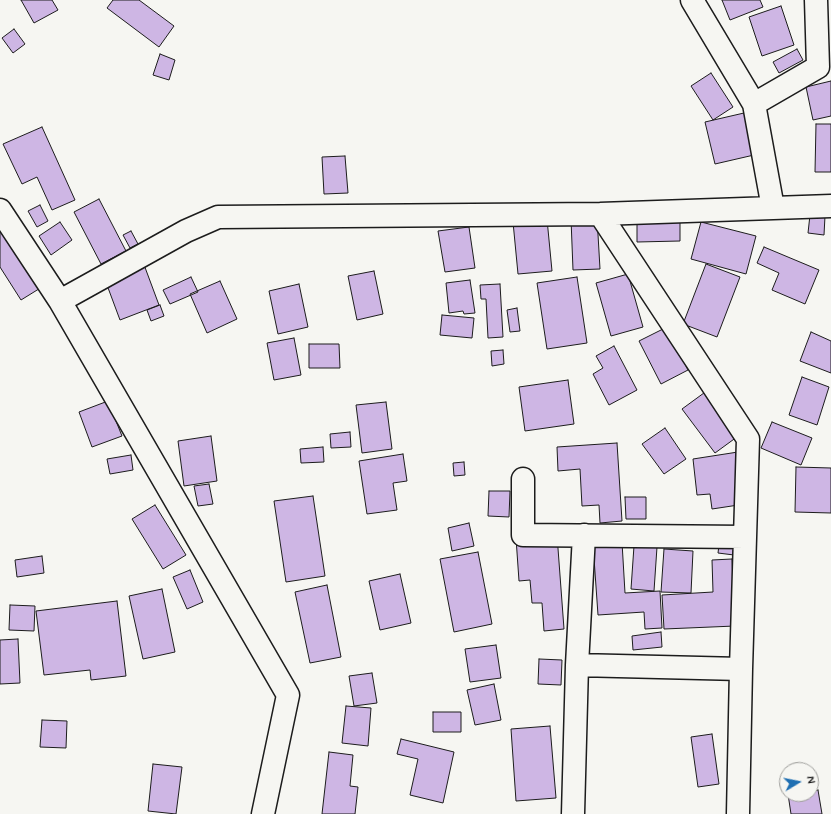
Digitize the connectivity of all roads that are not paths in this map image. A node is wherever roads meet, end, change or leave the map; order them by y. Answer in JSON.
{"nodes":[{"id":1,"x":692,"y":0,"type":"edge"},
{"id":2,"x":816,"y":0,"type":"edge"},
{"id":3,"x":754,"y":104,"type":"junction"},
{"id":4,"x":831,"y":206,"type":"edge"},
{"id":5,"x":773,"y":208,"type":"junction"},
{"id":6,"x":0,"y":210,"type":"edge"},
{"id":7,"x":600,"y":214,"type":"junction"},
{"id":8,"x":60,"y":300,"type":"junction"},
{"id":9,"x":523,"y":479,"type":"dead end"},
{"id":10,"x":584,"y":535,"type":"junction"},
{"id":11,"x":745,"y":537,"type":"junction"},
{"id":12,"x":577,"y":665,"type":"junction"},
{"id":13,"x":741,"y":669,"type":"junction"},
{"id":14,"x":263,"y":814,"type":"edge"},
{"id":15,"x":573,"y":814,"type":"edge"},
{"id":16,"x":738,"y":814,"type":"edge"}],
"edges":[{"from":1,"to":3,"type":"street"},
{"from":2,"to":3,"type":"street"},
{"from":3,"to":5,"type":"street"},
{"from":4,"to":5,"type":"street"},
{"from":5,"to":7,"type":"street"},
{"from":6,"to":8,"type":"street"},
{"from":7,"to":8,"type":"street"},
{"from":7,"to":11,"type":"street"},
{"from":8,"to":14,"type":"street"},
{"from":9,"to":10,"type":"street"},
{"from":10,"to":11,"type":"street"},
{"from":10,"to":12,"type":"street"},
{"from":11,"to":13,"type":"street"},
{"from":12,"to":13,"type":"street"},
{"from":12,"to":15,"type":"street"},
{"from":13,"to":16,"type":"street"}]}
